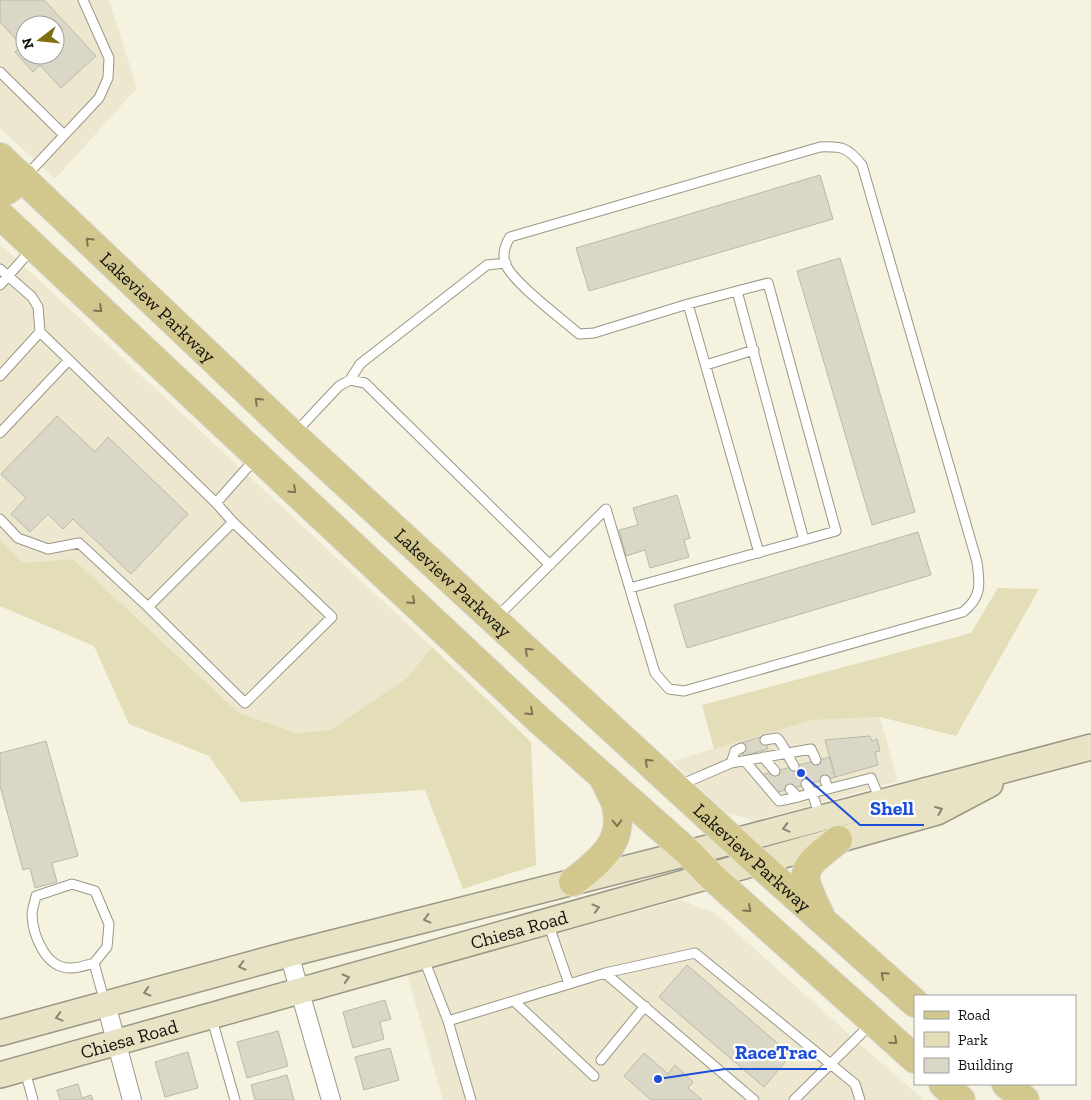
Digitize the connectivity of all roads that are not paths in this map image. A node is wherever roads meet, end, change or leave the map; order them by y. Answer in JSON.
{"nodes":[{"id":1,"x":83,"y":0,"type":"edge"},
{"id":2,"x":0,"y":72,"type":"edge"},
{"id":3,"x":64,"y":135,"type":"junction"},
{"id":4,"x":0,"y":157,"type":"edge"},
{"id":5,"x":12,"y":184,"type":"edge"},
{"id":6,"x":0,"y":215,"type":"edge"},
{"id":7,"x":34,"y":247,"type":"junction"},
{"id":8,"x":506,"y":263,"type":"junction"},
{"id":9,"x":0,"y":269,"type":"edge"},
{"id":10,"x":8,"y":277,"type":"junction"},
{"id":11,"x":0,"y":285,"type":"edge"},
{"id":12,"x":737,"y":291,"type":"junction"},
{"id":13,"x":688,"y":304,"type":"junction"},
{"id":14,"x":40,"y":332,"type":"junction"},
{"id":15,"x":754,"y":350,"type":"junction"},
{"id":16,"x":69,"y":360,"type":"junction"},
{"id":17,"x":706,"y":365,"type":"junction"},
{"id":18,"x":0,"y":376,"type":"edge"},
{"id":19,"x":350,"y":380,"type":"junction"},
{"id":20,"x":0,"y":433,"type":"edge"},
{"id":21,"x":293,"y":435,"type":"junction"},
{"id":22,"x":257,"y":457,"type":"junction"},
{"id":23,"x":216,"y":503,"type":"junction"},
{"id":24,"x":0,"y":519,"type":"edge"},
{"id":25,"x":233,"y":522,"type":"junction"},
{"id":26,"x":804,"y":540,"type":"junction"},
{"id":27,"x":758,"y":553,"type":"junction"},
{"id":28,"x":550,"y":565,"type":"junction"},
{"id":29,"x":630,"y":588,"type":"junction"},
{"id":30,"x":148,"y":607,"type":"junction"},
{"id":31,"x":494,"y":620,"type":"junction"},
{"id":32,"x":765,"y":740,"type":"dead end"},
{"id":33,"x":1091,"y":747,"type":"edge"},
{"id":34,"x":741,"y":748,"type":"dead end"},
{"id":35,"x":785,"y":753,"type":"junction"},
{"id":36,"x":763,"y":757,"type":"junction"},
{"id":37,"x":816,"y":760,"type":"dead end"},
{"id":38,"x":745,"y":761,"type":"junction"},
{"id":39,"x":731,"y":763,"type":"junction"},
{"id":40,"x":1030,"y":763,"type":"junction"},
{"id":41,"x":794,"y":766,"type":"dead end"},
{"id":42,"x":776,"y":771,"type":"dead end"},
{"id":43,"x":603,"y":777,"type":"junction"},
{"id":44,"x":825,"y":780,"type":"dead end"},
{"id":45,"x":806,"y":784,"type":"dead end"},
{"id":46,"x":676,"y":787,"type":"junction"},
{"id":47,"x":790,"y":789,"type":"dead end"},
{"id":48,"x":828,"y":789,"type":"junction"},
{"id":49,"x":812,"y":793,"type":"junction"},
{"id":50,"x":798,"y":797,"type":"junction"},
{"id":51,"x":881,"y":803,"type":"junction"},
{"id":52,"x":820,"y":819,"type":"junction"},
{"id":53,"x":838,"y":840,"type":"junction"},
{"id":54,"x":735,"y":842,"type":"junction"},
{"id":55,"x":689,"y":853,"type":"junction"},
{"id":56,"x":758,"y":863,"type":"junction"},
{"id":57,"x":711,"y":876,"type":"junction"},
{"id":58,"x":573,"y":882,"type":"junction"},
{"id":59,"x":525,"y":894,"type":"junction"},
{"id":60,"x":822,"y":921,"type":"junction"},
{"id":61,"x":547,"y":922,"type":"junction"},
{"id":62,"x":289,"y":954,"type":"junction"},
{"id":63,"x":423,"y":956,"type":"junction"},
{"id":64,"x":94,"y":963,"type":"junction"},
{"id":65,"x":605,"y":973,"type":"junction"},
{"id":66,"x":569,"y":984,"type":"junction"},
{"id":67,"x":300,"y":991,"type":"junction"},
{"id":68,"x":514,"y":1001,"type":"junction"},
{"id":69,"x":914,"y":1001,"type":"edge"},
{"id":70,"x":106,"y":1004,"type":"junction"},
{"id":71,"x":644,"y":1006,"type":"junction"},
{"id":72,"x":211,"y":1016,"type":"junction"},
{"id":73,"x":448,"y":1022,"type":"junction"},
{"id":74,"x":873,"y":1022,"type":"junction"},
{"id":75,"x":0,"y":1033,"type":"edge"},
{"id":76,"x":116,"y":1042,"type":"junction"},
{"id":77,"x":914,"y":1058,"type":"edge"},
{"id":78,"x":601,"y":1060,"type":"dead end"},
{"id":79,"x":831,"y":1063,"type":"junction"},
{"id":80,"x":24,"y":1068,"type":"junction"},
{"id":81,"x":0,"y":1075,"type":"edge"},
{"id":82,"x":594,"y":1076,"type":"dead end"},
{"id":83,"x":944,"y":1085,"type":"edge"},
{"id":84,"x":1007,"y":1085,"type":"edge"},
{"id":85,"x":33,"y":1100,"type":"edge"},
{"id":86,"x":132,"y":1100,"type":"edge"},
{"id":87,"x":236,"y":1100,"type":"edge"},
{"id":88,"x":331,"y":1100,"type":"edge"},
{"id":89,"x":470,"y":1100,"type":"edge"},
{"id":90,"x":754,"y":1100,"type":"edge"},
{"id":91,"x":794,"y":1100,"type":"edge"},
{"id":92,"x":860,"y":1100,"type":"edge"},
{"id":93,"x":961,"y":1100,"type":"edge"},
{"id":94,"x":1025,"y":1100,"type":"edge"}],
"edges":[{"from":1,"to":3,"type":"lane"},
{"from":2,"to":3,"type":"lane"},
{"from":3,"to":5,"type":"lane"},
{"from":4,"to":5,"type":"main road","name":"Lakeview Parkway"},
{"from":21,"to":5,"type":"main road","name":"Lakeview Parkway","one_way":true},
{"from":6,"to":7,"type":"main road"},
{"from":7,"to":10,"type":"lane"},
{"from":7,"to":22,"type":"main road","one_way":true},
{"from":8,"to":13,"type":"lane"},
{"from":8,"to":19,"type":"lane"},
{"from":8,"to":29,"type":"lane"},
{"from":9,"to":10,"type":"lane"},
{"from":10,"to":11,"type":"lane"},
{"from":10,"to":14,"type":"lane"},
{"from":12,"to":13,"type":"lane"},
{"from":12,"to":15,"type":"lane"},
{"from":12,"to":26,"type":"lane"},
{"from":13,"to":17,"type":"lane"},
{"from":14,"to":16,"type":"lane"},
{"from":14,"to":18,"type":"lane"},
{"from":15,"to":17,"type":"lane"},
{"from":15,"to":26,"type":"lane"},
{"from":16,"to":20,"type":"lane"},
{"from":16,"to":23,"type":"lane"},
{"from":17,"to":27,"type":"lane"},
{"from":19,"to":21,"type":"lane"},
{"from":19,"to":28,"type":"lane"},
{"from":21,"to":22,"type":"main road"},
{"from":21,"to":31,"type":"main road","name":"Lakeview Parkway"},
{"from":22,"to":23,"type":"lane"},
{"from":22,"to":43,"type":"main road","one_way":true},
{"from":23,"to":25,"type":"lane"},
{"from":24,"to":30,"type":"lane"},
{"from":25,"to":30,"type":"lane"},
{"from":25,"to":30,"type":"lane"},
{"from":26,"to":27,"type":"lane"},
{"from":27,"to":29,"type":"lane"},
{"from":28,"to":29,"type":"lane"},
{"from":28,"to":31,"type":"lane"},
{"from":46,"to":31,"type":"main road","name":"Lakeview Parkway","one_way":true},
{"from":32,"to":35,"type":"lane"},
{"from":33,"to":40,"type":"main road","name":"Chiesa Road"},
{"from":34,"to":39,"type":"lane"},
{"from":35,"to":36,"type":"lane"},
{"from":35,"to":37,"type":"lane"},
{"from":35,"to":41,"type":"lane"},
{"from":36,"to":38,"type":"lane"},
{"from":36,"to":42,"type":"lane"},
{"from":38,"to":39,"type":"lane"},
{"from":38,"to":50,"type":"lane"},
{"from":39,"to":46,"type":"lane"},
{"from":40,"to":51,"type":"main road","name":"Chiesa Road"},
{"from":53,"to":40,"type":"main road","name":"Chiesa Road","one_way":true},
{"from":43,"to":55,"type":"main road"},
{"from":43,"to":58,"type":"main road","one_way":true},
{"from":44,"to":48,"type":"lane"},
{"from":45,"to":49,"type":"lane"},
{"from":46,"to":54,"type":"main road","name":"Lakeview Parkway"},
{"from":47,"to":50,"type":"lane"},
{"from":48,"to":49,"type":"lane"},
{"from":48,"to":51,"type":"lane"},
{"from":49,"to":50,"type":"lane"},
{"from":49,"to":52,"type":"lane"},
{"from":51,"to":52,"type":"main road","name":"Chiesa Road"},
{"from":52,"to":54,"type":"main road","name":"Chiesa Road","one_way":true},
{"from":53,"to":56,"type":"main road","name":"Chiesa Road"},
{"from":53,"to":60,"type":"main road"},
{"from":54,"to":55,"type":"main road","name":"Chiesa Road"},
{"from":54,"to":56,"type":"main road","name":"Lakeview Parkway"},
{"from":55,"to":57,"type":"main road"},
{"from":55,"to":58,"type":"main road","name":"Chiesa Road"},
{"from":56,"to":57,"type":"main road","name":"Chiesa Road"},
{"from":56,"to":60,"type":"main road","name":"Lakeview Parkway"},
{"from":61,"to":57,"type":"main road","name":"Chiesa Road","one_way":true},
{"from":57,"to":74,"type":"main road","one_way":true},
{"from":58,"to":59,"type":"main road","name":"Chiesa Road"},
{"from":59,"to":62,"type":"main road","name":"Chiesa Road","one_way":true},
{"from":59,"to":63,"type":"main road"},
{"from":69,"to":60,"type":"main road","name":"Lakeview Parkway","one_way":true},
{"from":61,"to":63,"type":"main road","name":"Chiesa Road"},
{"from":61,"to":66,"type":"lane"},
{"from":62,"to":67,"type":"street"},
{"from":62,"to":70,"type":"main road","name":"Chiesa Road","one_way":true},
{"from":67,"to":63,"type":"main road","name":"Chiesa Road","one_way":true},
{"from":63,"to":73,"type":"lane"},
{"from":64,"to":64,"type":"lane"},
{"from":64,"to":70,"type":"lane"},
{"from":65,"to":66,"type":"lane"},
{"from":65,"to":71,"type":"lane"},
{"from":65,"to":79,"type":"lane"},
{"from":66,"to":68,"type":"lane"},
{"from":67,"to":72,"type":"main road","name":"Chiesa Road"},
{"from":67,"to":88,"type":"street"},
{"from":68,"to":73,"type":"lane"},
{"from":68,"to":82,"type":"lane"},
{"from":70,"to":75,"type":"main road","name":"Chiesa Road","one_way":true},
{"from":70,"to":76,"type":"street"},
{"from":71,"to":78,"type":"lane"},
{"from":71,"to":90,"type":"lane"},
{"from":72,"to":76,"type":"main road","name":"Chiesa Road"},
{"from":72,"to":87,"type":"lane"},
{"from":73,"to":89,"type":"lane"},
{"from":74,"to":77,"type":"main road","one_way":true},
{"from":74,"to":79,"type":"lane"},
{"from":76,"to":80,"type":"main road","name":"Chiesa Road"},
{"from":76,"to":86,"type":"street"},
{"from":79,"to":91,"type":"lane"},
{"from":79,"to":92,"type":"lane"},
{"from":80,"to":81,"type":"main road","name":"Chiesa Road"},
{"from":80,"to":85,"type":"lane"},
{"from":83,"to":93,"type":"main road"},
{"from":84,"to":94,"type":"main road"}]}
